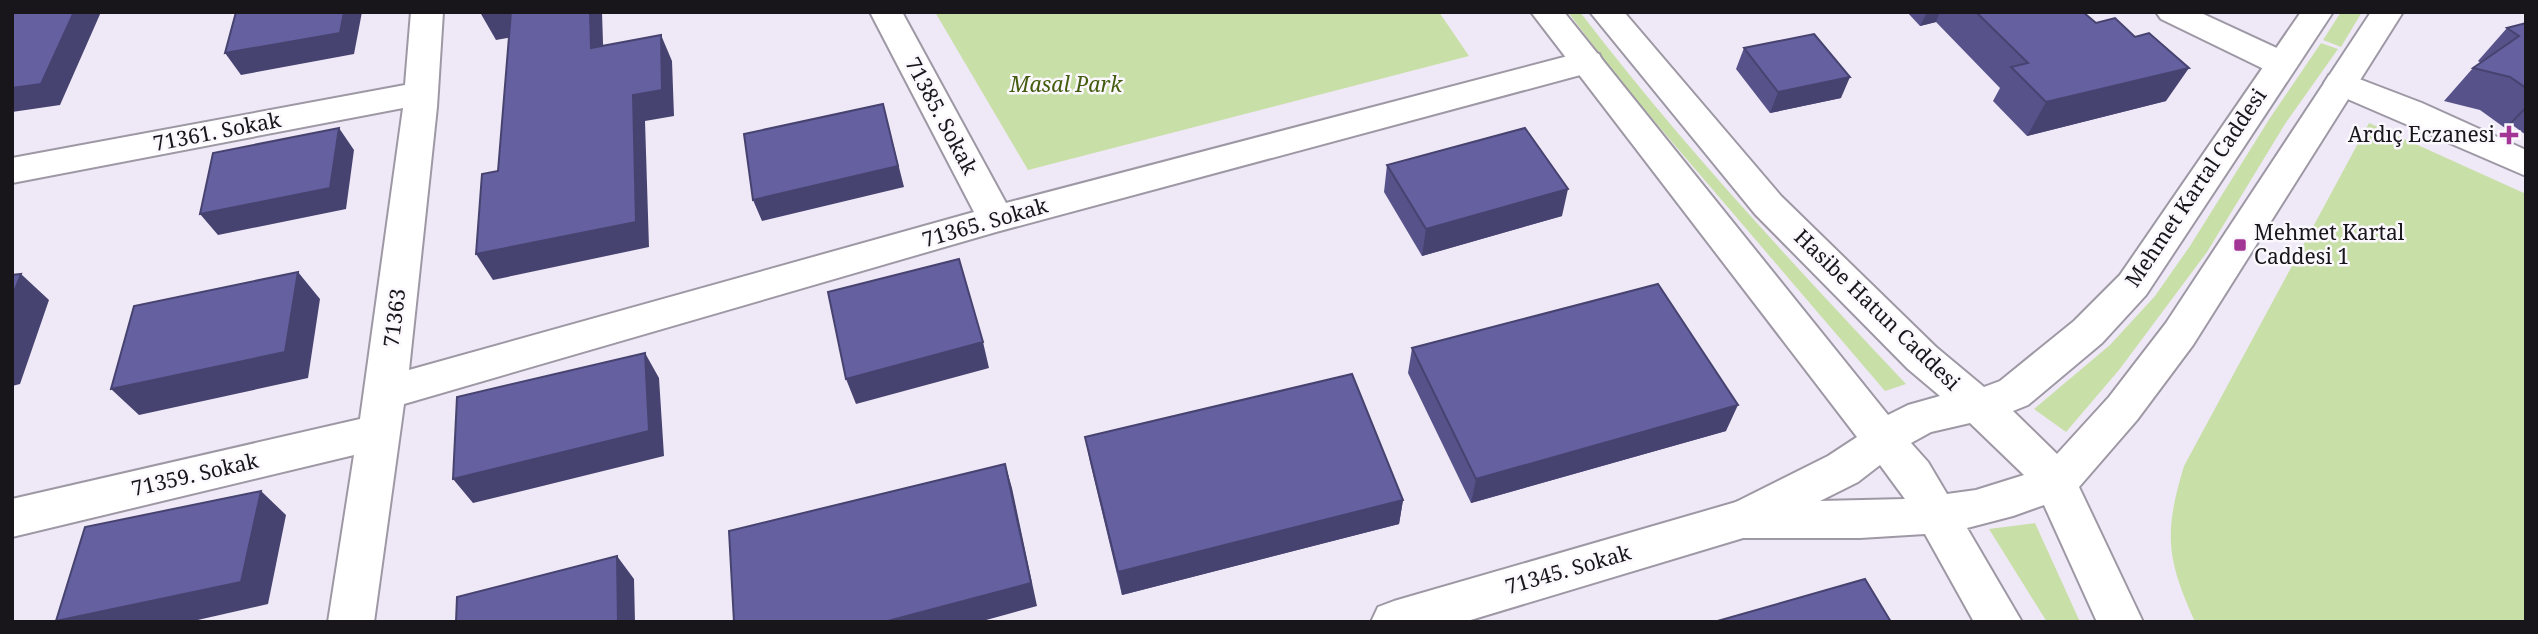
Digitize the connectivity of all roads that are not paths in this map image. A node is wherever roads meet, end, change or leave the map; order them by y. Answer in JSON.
{"nodes":[{"id":1,"x":427,"y":12,"type":"edge"},
{"id":2,"x":886,"y":12,"type":"edge"},
{"id":3,"x":1547,"y":12,"type":"edge"},
{"id":4,"x":1606,"y":12,"type":"edge"},
{"id":5,"x":2172,"y":12,"type":"edge"},
{"id":6,"x":2317,"y":12,"type":"edge"},
{"id":7,"x":2387,"y":12,"type":"edge"},
{"id":8,"x":1587,"y":62,"type":"junction"},
{"id":9,"x":2280,"y":63,"type":"junction"},
{"id":10,"x":2341,"y":83,"type":"junction"},
{"id":11,"x":421,"y":93,"type":"junction"},
{"id":12,"x":2526,"y":164,"type":"edge"},
{"id":13,"x":12,"y":171,"type":"edge"},
{"id":14,"x":996,"y":219,"type":"junction"},
{"id":15,"x":1977,"y":405,"type":"junction"},
{"id":16,"x":382,"y":412,"type":"junction"},
{"id":17,"x":1884,"y":441,"type":"junction"},
{"id":18,"x":2054,"y":482,"type":"junction"},
{"id":19,"x":1937,"y":514,"type":"junction"},
{"id":20,"x":12,"y":518,"type":"edge"},
{"id":21,"x":1743,"y":519,"type":"junction"},
{"id":22,"x":352,"y":622,"type":"edge"},
{"id":23,"x":1394,"y":622,"type":"edge"},
{"id":24,"x":1999,"y":622,"type":"edge"},
{"id":25,"x":2120,"y":622,"type":"edge"}],
"edges":[{"from":1,"to":11,"type":"main road","name":"71363"},
{"from":2,"to":14,"type":"main road","name":"71385. Sokak"},
{"from":3,"to":8,"type":"main road"},
{"from":4,"to":15,"type":"main road","name":"Hasibe Hatun Caddesi"},
{"from":5,"to":9,"type":"main road"},
{"from":6,"to":9,"type":"main road","name":"Mehmet Kartal Caddesi"},
{"from":7,"to":10,"type":"main road"},
{"from":8,"to":14,"type":"main road","name":"71365. Sokak"},
{"from":8,"to":17,"type":"main road"},
{"from":9,"to":15,"type":"main road","name":"Mehmet Kartal Caddesi"},
{"from":10,"to":12,"type":"main road"},
{"from":10,"to":18,"type":"main road"},
{"from":11,"to":13,"type":"main road","name":"71361. Sokak"},
{"from":11,"to":16,"type":"main road","name":"71363"},
{"from":14,"to":16,"type":"main road","name":"71365. Sokak"},
{"from":15,"to":17,"type":"main road","name":"Mehmet Kartal Caddesi"},
{"from":15,"to":18,"type":"main road","name":"Hasibe Hatun Caddesi"},
{"from":16,"to":20,"type":"main road","name":"71359. Sokak"},
{"from":16,"to":22,"type":"main road","name":"71363"},
{"from":17,"to":19,"type":"main road"},
{"from":17,"to":21,"type":"main road","name":"Mehmet Kartal Caddesi"},
{"from":18,"to":19,"type":"main road"},
{"from":18,"to":25,"type":"main road","name":"Hasibe Hatun Caddesi"},
{"from":19,"to":21,"type":"main road"},
{"from":19,"to":24,"type":"main road"},
{"from":21,"to":23,"type":"main road","name":"71345. Sokak"}]}
